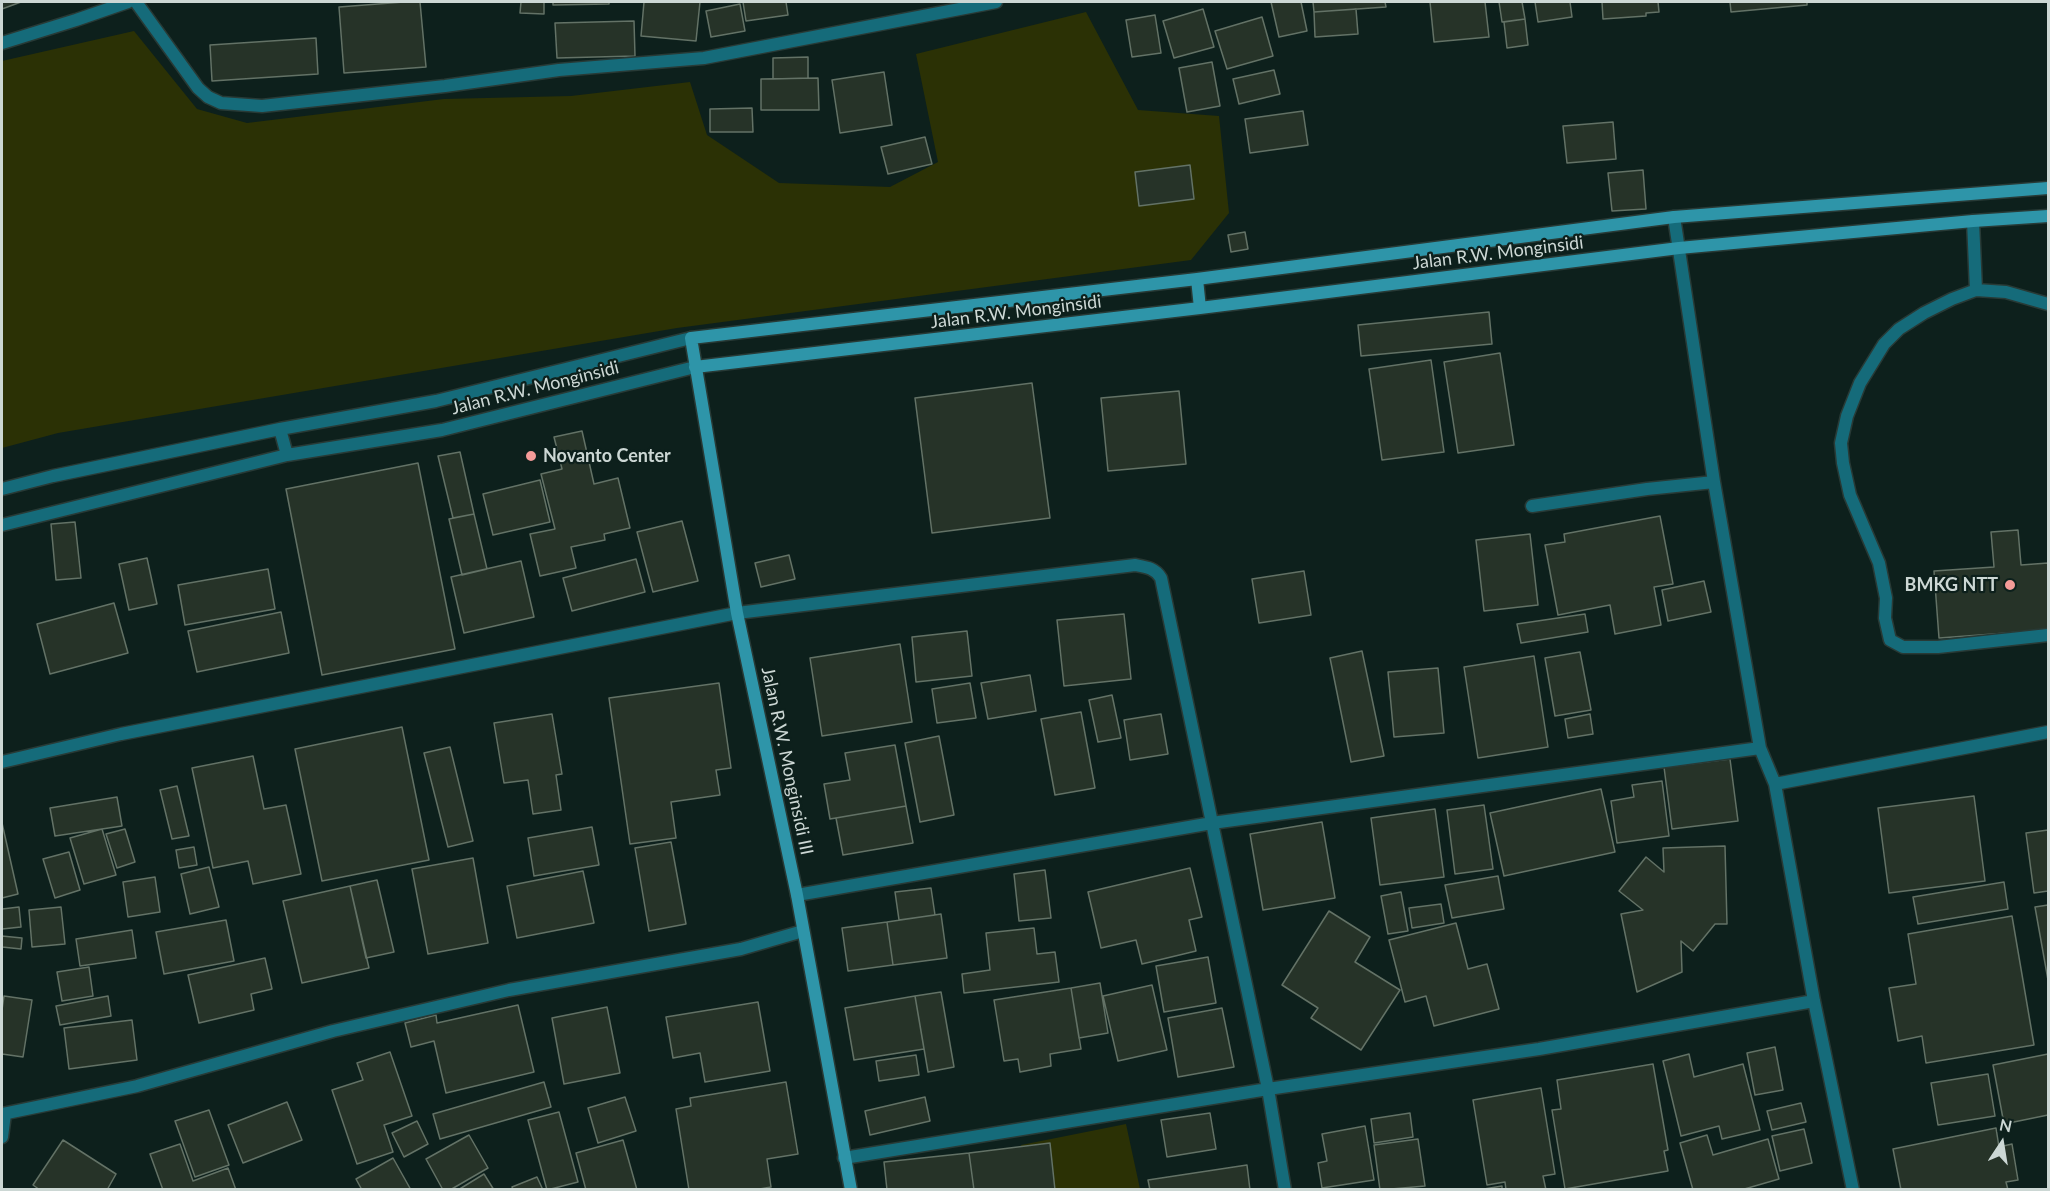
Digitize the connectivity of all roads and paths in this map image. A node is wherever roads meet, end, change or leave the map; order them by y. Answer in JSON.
{"nodes":[{"id":1,"x":128,"y":2,"type":"edge"},
{"id":2,"x":136,"y":2,"type":"edge"},
{"id":3,"x":996,"y":2,"type":"edge"},
{"id":4,"x":943,"y":7,"type":"edge"},
{"id":5,"x":2,"y":43,"type":"edge"},
{"id":6,"x":2049,"y":188,"type":"edge"},
{"id":7,"x":2049,"y":216,"type":"edge"},
{"id":8,"x":1674,"y":218,"type":"junction"},
{"id":9,"x":1973,"y":221,"type":"junction"},
{"id":10,"x":1679,"y":248,"type":"junction"},
{"id":11,"x":1197,"y":279,"type":"junction"},
{"id":12,"x":1976,"y":290,"type":"junction"},
{"id":13,"x":2049,"y":304,"type":"edge"},
{"id":14,"x":1200,"y":308,"type":"junction"},
{"id":15,"x":690,"y":339,"type":"junction"},
{"id":16,"x":695,"y":367,"type":"junction"},
{"id":17,"x":280,"y":429,"type":"junction"},
{"id":18,"x":287,"y":455,"type":"junction"},
{"id":19,"x":1714,"y":482,"type":"junction"},
{"id":20,"x":2,"y":489,"type":"edge"},
{"id":21,"x":1532,"y":506,"type":"dead end"},
{"id":22,"x":2,"y":525,"type":"edge"},
{"id":23,"x":737,"y":613,"type":"junction"},
{"id":24,"x":2049,"y":635,"type":"edge"},
{"id":25,"x":2049,"y":732,"type":"edge"},
{"id":26,"x":1760,"y":748,"type":"junction"},
{"id":27,"x":2,"y":762,"type":"edge"},
{"id":28,"x":1775,"y":784,"type":"junction"},
{"id":29,"x":1212,"y":823,"type":"junction"},
{"id":30,"x":797,"y":895,"type":"junction"},
{"id":31,"x":803,"y":931,"type":"junction"},
{"id":32,"x":1814,"y":1001,"type":"junction"},
{"id":33,"x":1268,"y":1089,"type":"junction"},
{"id":34,"x":3,"y":1114,"type":"edge"},
{"id":35,"x":2,"y":1137,"type":"edge"},
{"id":36,"x":844,"y":1158,"type":"junction"},
{"id":37,"x":851,"y":1190,"type":"edge"},
{"id":38,"x":1285,"y":1190,"type":"edge"},
{"id":39,"x":1853,"y":1190,"type":"edge"}],
"edges":[{"from":1,"to":5,"type":"street"},
{"from":2,"to":4,"type":"street"},
{"from":3,"to":4,"type":"street"},
{"from":6,"to":8,"type":"main road","name":"Jalan R.W. Monginsidi"},
{"from":7,"to":9,"type":"main road","name":"Jalan R.W. Monginsidi"},
{"from":8,"to":10,"type":"street"},
{"from":8,"to":11,"type":"main road","name":"Jalan R.W. Monginsidi"},
{"from":9,"to":10,"type":"main road","name":"Jalan R.W. Monginsidi"},
{"from":9,"to":12,"type":"street"},
{"from":10,"to":14,"type":"main road","name":"Jalan R.W. Monginsidi"},
{"from":10,"to":19,"type":"street"},
{"from":11,"to":14,"type":"main road"},
{"from":11,"to":15,"type":"main road","name":"Jalan R.W. Monginsidi"},
{"from":12,"to":13,"type":"street"},
{"from":12,"to":24,"type":"street"},
{"from":14,"to":16,"type":"main road","name":"Jalan R.W. Monginsidi"},
{"from":15,"to":16,"type":"main road","name":"Jalan R.W. Monginsidi III"},
{"from":15,"to":17,"type":"street","name":"Jalan R.W. Monginsidi"},
{"from":16,"to":18,"type":"street","name":"Jalan R.W. Monginsidi"},
{"from":16,"to":23,"type":"main road","name":"Jalan R.W. Monginsidi III"},
{"from":17,"to":18,"type":"street"},
{"from":17,"to":20,"type":"street","name":"Jalan R.W. Monginsidi"},
{"from":18,"to":22,"type":"street","name":"Jalan R.W. Monginsidi"},
{"from":19,"to":21,"type":"street"},
{"from":19,"to":26,"type":"street"},
{"from":23,"to":27,"type":"street"},
{"from":23,"to":29,"type":"street"},
{"from":23,"to":30,"type":"main road","name":"Jalan R.W. Monginsidi III"},
{"from":25,"to":28,"type":"street"},
{"from":26,"to":28,"type":"street"},
{"from":26,"to":29,"type":"street"},
{"from":28,"to":32,"type":"street"},
{"from":29,"to":30,"type":"street"},
{"from":29,"to":33,"type":"street"},
{"from":30,"to":31,"type":"main road","name":"Jalan R.W. Monginsidi III"},
{"from":31,"to":34,"type":"street"},
{"from":31,"to":36,"type":"main road","name":"Jalan R.W. Monginsidi III"},
{"from":32,"to":33,"type":"street"},
{"from":32,"to":39,"type":"street"},
{"from":33,"to":36,"type":"street"},
{"from":33,"to":38,"type":"street"},
{"from":34,"to":35,"type":"street"},
{"from":36,"to":37,"type":"main road","name":"Jalan R.W. Monginsidi III"}]}
